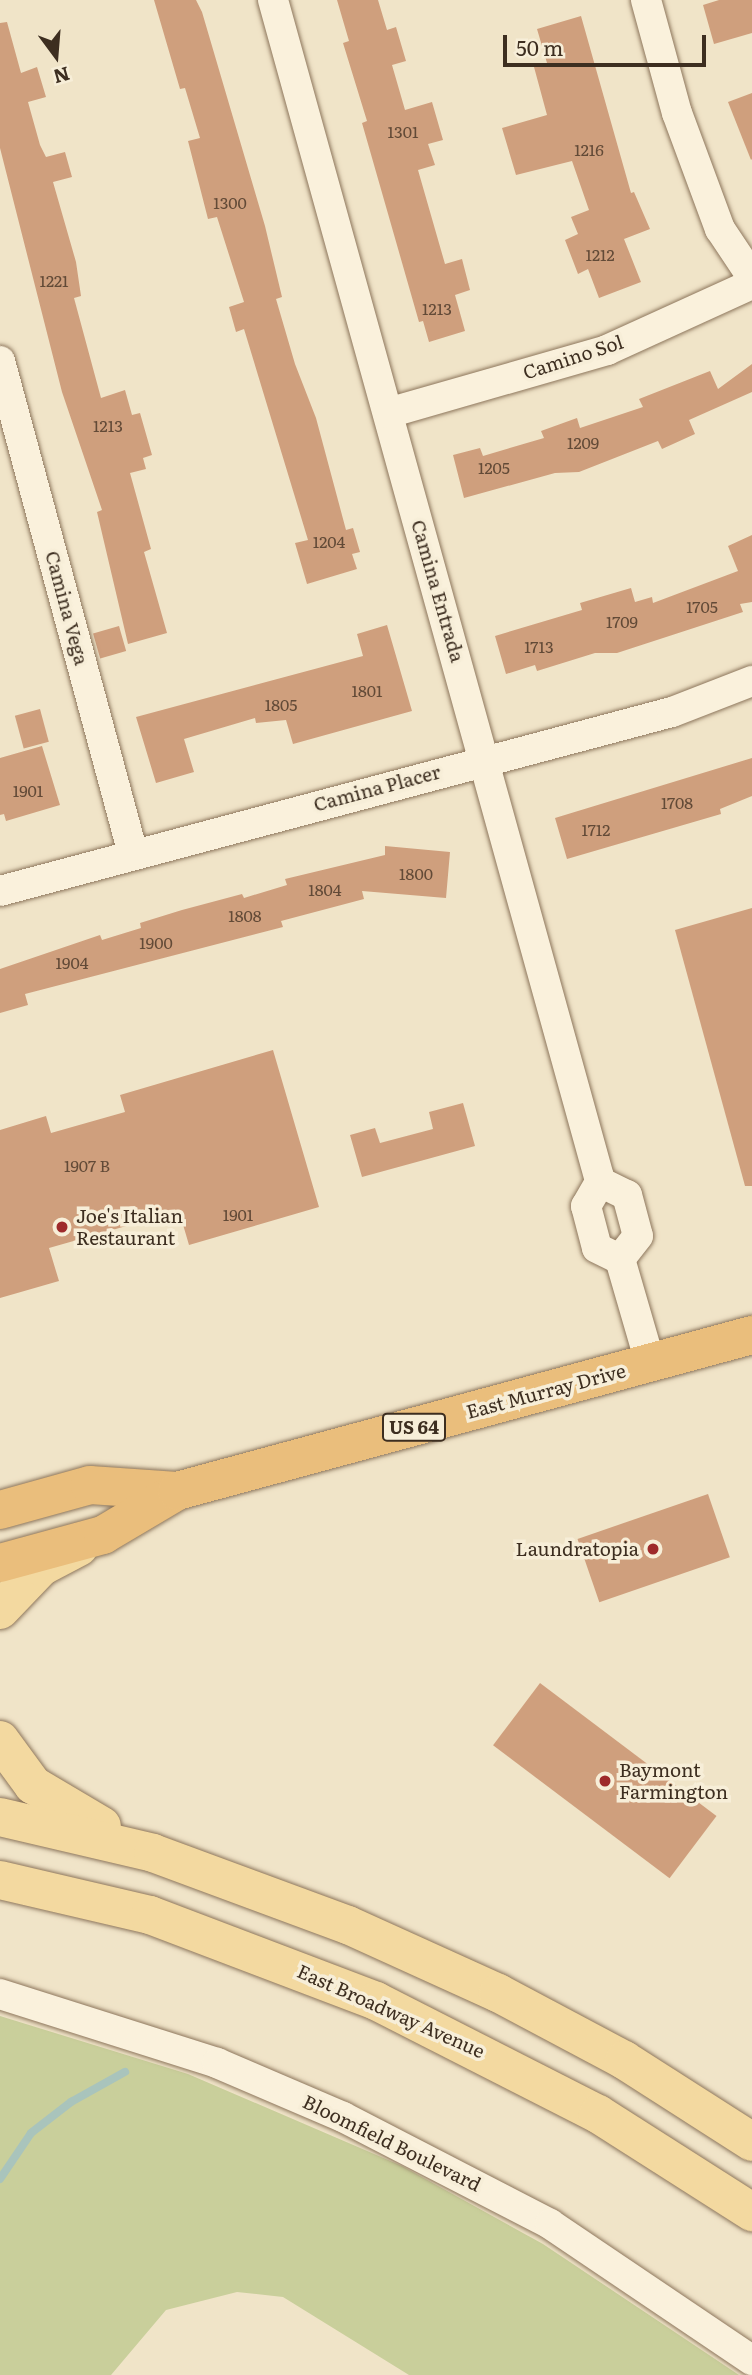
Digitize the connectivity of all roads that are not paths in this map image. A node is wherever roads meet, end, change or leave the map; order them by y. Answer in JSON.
{"nodes":[{"id":1,"x":273,"y":0,"type":"edge"},
{"id":2,"x":646,"y":0,"type":"edge"},
{"id":3,"x":752,"y":277,"type":"edge"},
{"id":4,"x":752,"y":284,"type":"edge"},
{"id":5,"x":0,"y":361,"type":"edge"},
{"id":6,"x":387,"y":413,"type":"junction"},
{"id":7,"x":752,"y":681,"type":"edge"},
{"id":8,"x":485,"y":759,"type":"junction"},
{"id":9,"x":133,"y":854,"type":"junction"},
{"id":10,"x":0,"y":891,"type":"edge"},
{"id":11,"x":600,"y":1182,"type":"junction"},
{"id":12,"x":620,"y":1259,"type":"junction"},
{"id":13,"x":752,"y":1335,"type":"edge"},
{"id":14,"x":650,"y":1362,"type":"junction"},
{"id":15,"x":177,"y":1491,"type":"junction"},
{"id":16,"x":0,"y":1510,"type":"edge"},
{"id":17,"x":103,"y":1535,"type":"junction"},
{"id":18,"x":0,"y":1563,"type":"edge"},
{"id":19,"x":0,"y":1610,"type":"edge"},
{"id":20,"x":0,"y":1740,"type":"edge"},
{"id":21,"x":0,"y":1817,"type":"edge"},
{"id":22,"x":153,"y":1853,"type":"junction"},
{"id":23,"x":0,"y":1870,"type":"edge"},
{"id":24,"x":0,"y":1880,"type":"edge"},
{"id":25,"x":102,"y":1901,"type":"junction"},
{"id":26,"x":0,"y":1994,"type":"edge"},
{"id":27,"x":752,"y":2142,"type":"edge"},
{"id":28,"x":752,"y":2212,"type":"edge"},
{"id":29,"x":752,"y":2360,"type":"edge"}],
"edges":[{"from":1,"to":6,"type":"street","name":"Camina Entrada"},
{"from":2,"to":3,"type":"street"},
{"from":4,"to":6,"type":"street","name":"Camino Sol"},
{"from":5,"to":9,"type":"street","name":"Camina Vega"},
{"from":6,"to":8,"type":"street","name":"Camina Entrada"},
{"from":7,"to":8,"type":"street","name":"Camina Placer"},
{"from":8,"to":9,"type":"street","name":"Camina Placer"},
{"from":8,"to":11,"type":"street","name":"Camina Entrada"},
{"from":9,"to":10,"type":"street","name":"Camina Placer"},
{"from":11,"to":12,"type":"street"},
{"from":11,"to":12,"type":"street"},
{"from":12,"to":14,"type":"street"},
{"from":13,"to":14,"type":"highway","name":"East Murray Drive","number":"US 64"},
{"from":14,"to":15,"type":"highway","name":"East Murray Drive","number":"US 64"},
{"from":15,"to":16,"type":"highway","number":"US 64"},
{"from":15,"to":17,"type":"highway","number":"US 64"},
{"from":17,"to":18,"type":"highway","number":"US 64"},
{"from":17,"to":19,"type":"main road"},
{"from":20,"to":22,"type":"main road"},
{"from":21,"to":22,"type":"main road"},
{"from":22,"to":27,"type":"main road"},
{"from":23,"to":25,"type":"main road"},
{"from":24,"to":25,"type":"main road","name":"East Broadway Avenue"},
{"from":25,"to":28,"type":"main road","name":"East Broadway Avenue"},
{"from":26,"to":29,"type":"street","name":"Bloomfield Boulevard"}]}
